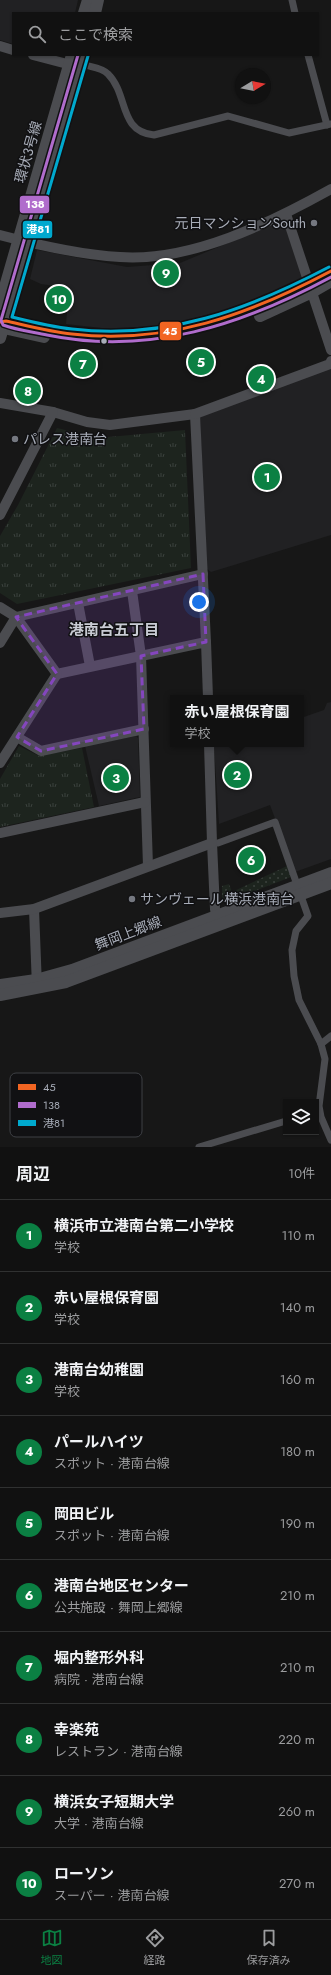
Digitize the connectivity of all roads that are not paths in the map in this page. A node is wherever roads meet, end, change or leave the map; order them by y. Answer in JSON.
{"nodes":[{"id":1,"x":88,"y":0,"type":"edge"},
{"id":2,"x":98,"y":0,"type":"edge"},
{"id":3,"x":292,"y":0,"type":"edge"},
{"id":4,"x":84,"y":12,"type":"edge"},
{"id":5,"x":95,"y":12,"type":"edge"},
{"id":6,"x":295,"y":12,"type":"edge"},
{"id":7,"x":0,"y":48,"type":"edge"},
{"id":8,"x":12,"y":50,"type":"edge"},
{"id":9,"x":40,"y":56,"type":"edge"},
{"id":10,"x":308,"y":56,"type":"edge"},
{"id":11,"x":77,"y":61,"type":"edge"},
{"id":12,"x":329,"y":124,"type":"edge"},
{"id":13,"x":331,"y":189,"type":"edge"},
{"id":14,"x":286,"y":214,"type":"junction"},
{"id":15,"x":0,"y":236,"type":"edge"},
{"id":16,"x":22,"y":241,"type":"junction"},
{"id":17,"x":331,"y":271,"type":"edge"},
{"id":18,"x":331,"y":281,"type":"edge"},
{"id":19,"x":311,"y":288,"type":"junction"},
{"id":20,"x":0,"y":304,"type":"edge"},
{"id":21,"x":2,"y":327,"type":"edge"},
{"id":22,"x":331,"y":350,"type":"edge"},
{"id":23,"x":331,"y":361,"type":"edge"},
{"id":24,"x":0,"y":403,"type":"edge"},
{"id":25,"x":54,"y":412,"type":"junction"},
{"id":26,"x":195,"y":414,"type":"junction"},
{"id":27,"x":0,"y":515,"type":"edge"},
{"id":28,"x":203,"y":574,"type":"junction"},
{"id":29,"x":132,"y":592,"type":"junction"},
{"id":30,"x":78,"y":602,"type":"junction"},
{"id":31,"x":0,"y":607,"type":"edge"},
{"id":32,"x":16,"y":617,"type":"junction"},
{"id":33,"x":206,"y":642,"type":"junction"},
{"id":34,"x":0,"y":643,"type":"edge"},
{"id":35,"x":141,"y":656,"type":"junction"},
{"id":36,"x":90,"y":666,"type":"junction"},
{"id":37,"x":57,"y":674,"type":"junction"},
{"id":38,"x":208,"y":695,"type":"edge"},
{"id":39,"x":144,"y":729,"type":"junction"},
{"id":40,"x":17,"y":737,"type":"junction"},
{"id":41,"x":209,"y":747,"type":"edge"},
{"id":42,"x":0,"y":763,"type":"edge"},
{"id":43,"x":146,"y":802,"type":"junction"},
{"id":44,"x":0,"y":833,"type":"edge"},
{"id":45,"x":215,"y":843,"type":"junction"},
{"id":46,"x":148,"y":866,"type":"junction"},
{"id":47,"x":331,"y":873,"type":"edge"},
{"id":48,"x":331,"y":883,"type":"edge"},
{"id":49,"x":34,"y":909,"type":"junction"},
{"id":50,"x":0,"y":913,"type":"edge"},
{"id":51,"x":217,"y":919,"type":"junction"},
{"id":52,"x":36,"y":984,"type":"junction"},
{"id":53,"x":0,"y":985,"type":"edge"},
{"id":54,"x":0,"y":995,"type":"edge"},
{"id":55,"x":331,"y":1036,"type":"edge"},
{"id":56,"x":321,"y":1044,"type":"junction"},
{"id":57,"x":319,"y":1103,"type":"edge"},
{"id":58,"x":319,"y":1114,"type":"edge"},
{"id":59,"x":283,"y":1122,"type":"edge"},
{"id":60,"x":331,"y":1140,"type":"edge"},
{"id":61,"x":199,"y":1147,"type":"edge"}],
"edges":[{"from":1,"to":4,"type":"street"},
{"from":2,"to":5,"type":"street"},
{"from":3,"to":6,"type":"street"},
{"from":7,"to":8,"type":"street"},
{"from":9,"to":11,"type":"street"},
{"from":10,"to":12,"type":"street"},
{"from":11,"to":12,"type":"street"},
{"from":11,"to":16,"type":"street","name":"環状3号線"},
{"from":13,"to":14,"type":"street"},
{"from":14,"to":16,"type":"street"},
{"from":14,"to":19,"type":"street"},
{"from":15,"to":16,"type":"street"},
{"from":16,"to":20,"type":"street","name":"環状3号線"},
{"from":16,"to":21,"type":"street","name":"環状3号線"},
{"from":17,"to":19,"type":"street"},
{"from":18,"to":19,"type":"street"},
{"from":19,"to":21,"type":"street"},
{"from":19,"to":22,"type":"street"},
{"from":23,"to":26,"type":"street"},
{"from":24,"to":25,"type":"street"},
{"from":25,"to":26,"type":"street"},
{"from":25,"to":27,"type":"street"},
{"from":26,"to":28,"type":"street"},
{"from":28,"to":29,"type":"street"},
{"from":28,"to":33,"type":"street"},
{"from":29,"to":30,"type":"street"},
{"from":29,"to":35,"type":"street"},
{"from":30,"to":32,"type":"street"},
{"from":30,"to":36,"type":"street"},
{"from":31,"to":32,"type":"street"},
{"from":32,"to":34,"type":"street"},
{"from":32,"to":37,"type":"street"},
{"from":33,"to":35,"type":"street"},
{"from":33,"to":38,"type":"street"},
{"from":35,"to":36,"type":"street"},
{"from":35,"to":39,"type":"street"},
{"from":36,"to":37,"type":"street"},
{"from":37,"to":40,"type":"street"},
{"from":39,"to":40,"type":"street"},
{"from":39,"to":43,"type":"street"},
{"from":40,"to":42,"type":"street"},
{"from":41,"to":45,"type":"street"},
{"from":43,"to":44,"type":"street"},
{"from":43,"to":46,"type":"street"},
{"from":45,"to":46,"type":"street"},
{"from":45,"to":51,"type":"street"},
{"from":45,"to":56,"type":"street"},
{"from":46,"to":49,"type":"street"},
{"from":47,"to":51,"type":"street","name":"舞岡上郷線"},
{"from":48,"to":51,"type":"street","name":"舞岡上郷線"},
{"from":49,"to":50,"type":"street"},
{"from":49,"to":52,"type":"street"},
{"from":51,"to":52,"type":"street","name":"舞岡上郷線"},
{"from":52,"to":53,"type":"street","name":"舞岡上郷線"},
{"from":52,"to":54,"type":"street","name":"舞岡上郷線"},
{"from":55,"to":56,"type":"street"},
{"from":56,"to":57,"type":"street"},
{"from":58,"to":60,"type":"street"},
{"from":59,"to":61,"type":"street"}]}
